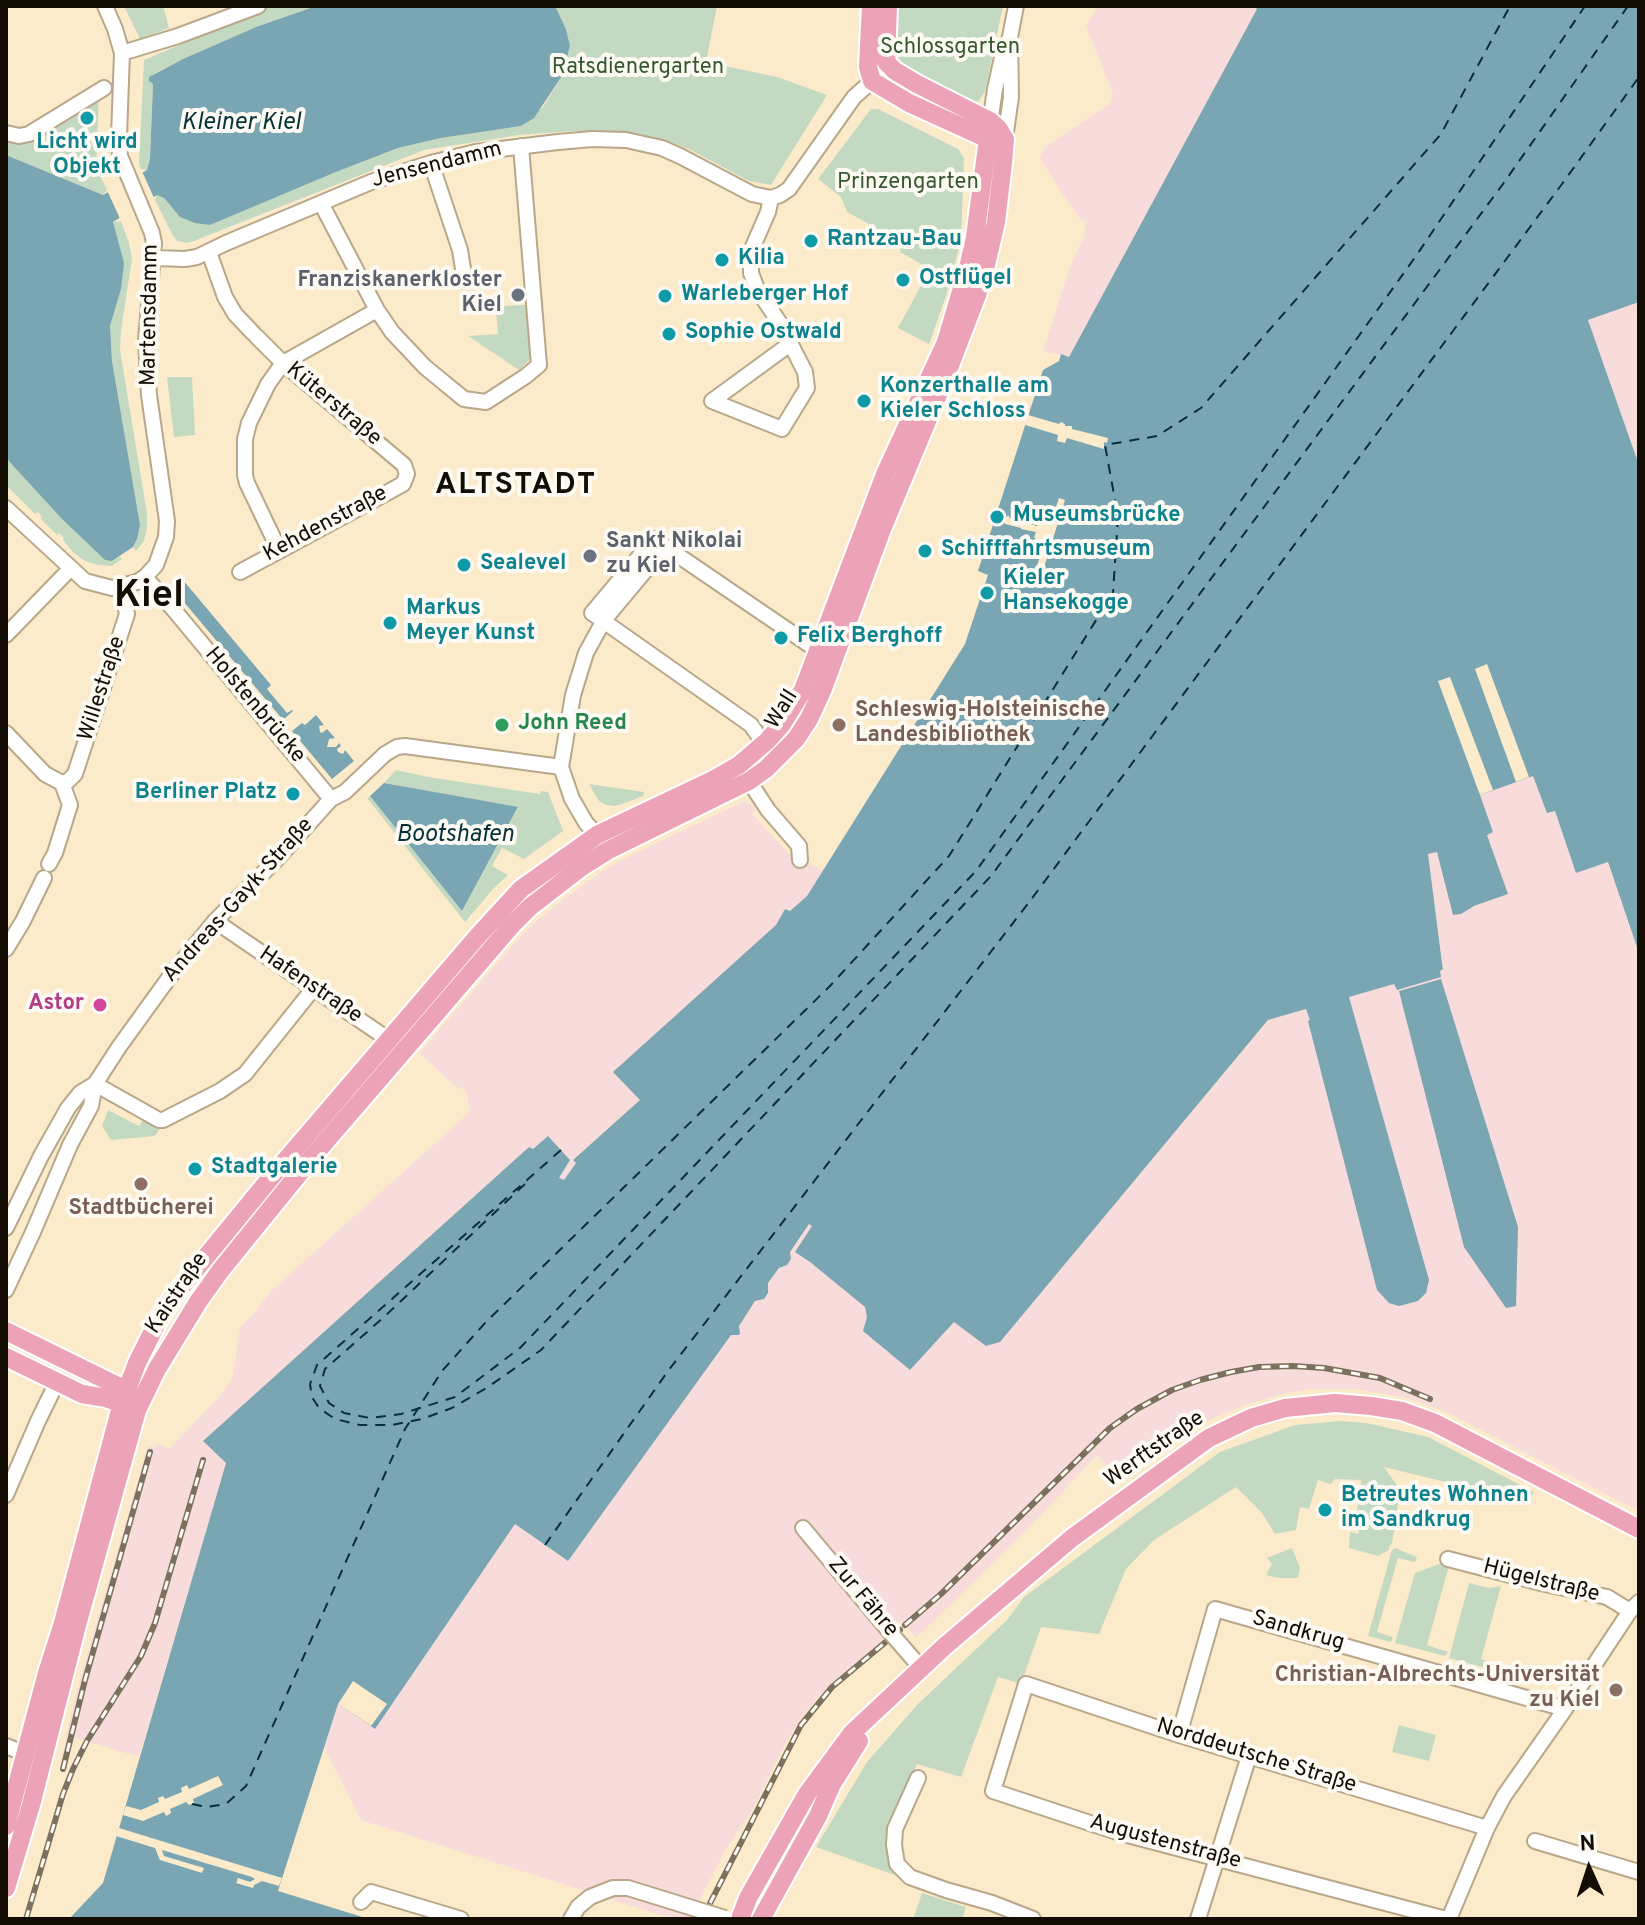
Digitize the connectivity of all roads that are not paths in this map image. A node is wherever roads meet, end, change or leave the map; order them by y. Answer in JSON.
{"nodes":[{"id":1,"x":105,"y":6,"type":"edge"},
{"id":2,"x":258,"y":6,"type":"edge"},
{"id":3,"x":871,"y":6,"type":"edge"},
{"id":4,"x":888,"y":6,"type":"edge"},
{"id":5,"x":1016,"y":6,"type":"edge"},
{"id":6,"x":1010,"y":37,"type":"junction"},
{"id":7,"x":122,"y":53,"type":"junction"},
{"id":8,"x":875,"y":70,"type":"junction"},
{"id":9,"x":104,"y":88,"type":"dead end"},
{"id":10,"x":6,"y":133,"type":"edge"},
{"id":11,"x":994,"y":133,"type":"junction"},
{"id":12,"x":521,"y":146,"type":"junction"},
{"id":13,"x":431,"y":163,"type":"junction"},
{"id":14,"x":771,"y":198,"type":"junction"},
{"id":15,"x":321,"y":203,"type":"junction"},
{"id":16,"x":209,"y":252,"type":"junction"},
{"id":17,"x":154,"y":258,"type":"junction"},
{"id":18,"x":464,"y":275,"type":"dead end"},
{"id":19,"x":377,"y":310,"type":"junction"},
{"id":20,"x":790,"y":344,"type":"junction"},
{"id":21,"x":283,"y":363,"type":"junction"},
{"id":22,"x":407,"y":474,"type":"joint"},
{"id":23,"x":6,"y":508,"type":"edge"},
{"id":24,"x":279,"y":550,"type":"junction"},
{"id":25,"x":71,"y":568,"type":"junction"},
{"id":26,"x":240,"y":572,"type":"dead end"},
{"id":27,"x":145,"y":577,"type":"junction"},
{"id":28,"x":121,"y":587,"type":"junction"},
{"id":29,"x":598,"y":616,"type":"junction"},
{"id":30,"x":6,"y":635,"type":"edge"},
{"id":31,"x":827,"y":654,"type":"junction"},
{"id":32,"x":6,"y":733,"type":"edge"},
{"id":33,"x":764,"y":744,"type":"junction"},
{"id":34,"x":739,"y":765,"type":"junction"},
{"id":35,"x":562,"y":773,"type":"junction"},
{"id":36,"x":749,"y":781,"type":"junction"},
{"id":37,"x":62,"y":783,"type":"junction"},
{"id":38,"x":331,"y":799,"type":"junction"},
{"id":39,"x":602,"y":843,"type":"junction"},
{"id":40,"x":800,"y":860,"type":"dead end"},
{"id":41,"x":215,"y":921,"type":"junction"},
{"id":42,"x":6,"y":949,"type":"edge"},
{"id":43,"x":313,"y":989,"type":"junction"},
{"id":44,"x":389,"y":1040,"type":"junction"},
{"id":45,"x":405,"y":1051,"type":"junction"},
{"id":46,"x":96,"y":1082,"type":"junction"},
{"id":47,"x":6,"y":1228,"type":"edge"},
{"id":48,"x":6,"y":1290,"type":"edge"},
{"id":49,"x":6,"y":1331,"type":"edge"},
{"id":50,"x":6,"y":1357,"type":"edge"},
{"id":51,"x":57,"y":1382,"type":"junction"},
{"id":52,"x":82,"y":1394,"type":"junction"},
{"id":53,"x":128,"y":1401,"type":"junction"},
{"id":54,"x":114,"y":1430,"type":"junction"},
{"id":55,"x":6,"y":1495,"type":"edge"},
{"id":56,"x":803,"y":1528,"type":"dead end"},
{"id":57,"x":1639,"y":1529,"type":"edge"},
{"id":58,"x":1448,"y":1559,"type":"dead end"},
{"id":59,"x":1634,"y":1606,"type":"edge"},
{"id":60,"x":921,"y":1668,"type":"junction"},
{"id":61,"x":1026,"y":1684,"type":"joint"},
{"id":62,"x":882,"y":1705,"type":"junction"},
{"id":63,"x":1565,"y":1709,"type":"junction"},
{"id":64,"x":1179,"y":1735,"type":"junction"},
{"id":65,"x":6,"y":1746,"type":"edge"},
{"id":66,"x":1249,"y":1756,"type":"junction"},
{"id":67,"x":34,"y":1757,"type":"junction"},
{"id":68,"x":918,"y":1778,"type":"dead end"},
{"id":69,"x":6,"y":1826,"type":"edge"},
{"id":70,"x":1487,"y":1828,"type":"junction"},
{"id":71,"x":1535,"y":1841,"type":"dead end"},
{"id":72,"x":1218,"y":1858,"type":"junction"},
{"id":73,"x":1639,"y":1872,"type":"edge"},
{"id":74,"x":6,"y":1888,"type":"edge"},
{"id":75,"x":366,"y":1897,"type":"dead end"},
{"id":76,"x":461,"y":1919,"type":"edge"},
{"id":77,"x":571,"y":1919,"type":"edge"},
{"id":78,"x":726,"y":1919,"type":"edge"},
{"id":79,"x":740,"y":1919,"type":"edge"},
{"id":80,"x":761,"y":1919,"type":"edge"},
{"id":81,"x":1033,"y":1919,"type":"edge"},
{"id":82,"x":1198,"y":1919,"type":"edge"},
{"id":83,"x":1448,"y":1919,"type":"edge"}],
"edges":[{"from":1,"to":7,"type":"street"},
{"from":2,"to":7,"type":"street"},
{"from":3,"to":8,"type":"main road"},
{"from":4,"to":8,"type":"main road"},
{"from":5,"to":6,"type":"street"},
{"from":6,"to":11,"type":"street"},
{"from":6,"to":11,"type":"street","name":"Wall"},
{"from":7,"to":17,"type":"street","name":"Martensdamm"},
{"from":8,"to":11,"type":"main road"},
{"from":8,"to":14,"type":"street"},
{"from":9,"to":10,"type":"street"},
{"from":11,"to":31,"type":"main road","name":"Wall"},
{"from":12,"to":13,"type":"street","name":"Jensendamm"},
{"from":12,"to":14,"type":"street","name":"Jensendamm"},
{"from":12,"to":19,"type":"street"},
{"from":13,"to":15,"type":"street","name":"Jensendamm"},
{"from":13,"to":18,"type":"street"},
{"from":14,"to":20,"type":"street"},
{"from":15,"to":16,"type":"street","name":"Jensendamm"},
{"from":15,"to":19,"type":"street"},
{"from":16,"to":17,"type":"street","name":"Jensendamm"},
{"from":16,"to":21,"type":"street","name":"Küterstraße"},
{"from":17,"to":27,"type":"street","name":"Martensdamm"},
{"from":19,"to":21,"type":"street"},
{"from":20,"to":20,"type":"street"},
{"from":21,"to":22,"type":"street","name":"Küterstraße"},
{"from":21,"to":24,"type":"street"},
{"from":22,"to":24,"type":"street","name":"Kehdenstraße"},
{"from":23,"to":25,"type":"street"},
{"from":24,"to":26,"type":"street","name":"Kehdenstraße"},
{"from":25,"to":28,"type":"street"},
{"from":25,"to":30,"type":"street"},
{"from":27,"to":28,"type":"street"},
{"from":27,"to":38,"type":"street","name":"Holstenbrücke"},
{"from":28,"to":37,"type":"street","name":"Willestraße"},
{"from":29,"to":31,"type":"street"},
{"from":29,"to":33,"type":"street"},
{"from":29,"to":35,"type":"street"},
{"from":31,"to":33,"type":"main road","name":"Wall"},
{"from":31,"to":36,"type":"main road","name":"Wall"},
{"from":32,"to":37,"type":"street"},
{"from":33,"to":34,"type":"main road","name":"Wall"},
{"from":34,"to":36,"type":"street"},
{"from":34,"to":39,"type":"main road","name":"Wall"},
{"from":35,"to":38,"type":"street","name":"Andreas-Gayk-Straße"},
{"from":35,"to":39,"type":"street"},
{"from":36,"to":39,"type":"main road","name":"Wall"},
{"from":36,"to":40,"type":"street"},
{"from":37,"to":42,"type":"street"},
{"from":38,"to":41,"type":"street","name":"Andreas-Gayk-Straße"},
{"from":39,"to":44,"type":"main road","name":"Kaistraße"},
{"from":39,"to":45,"type":"main road","name":"Kaistraße"},
{"from":41,"to":43,"type":"street","name":"Hafenstraße"},
{"from":41,"to":46,"type":"street","name":"Andreas-Gayk-Straße"},
{"from":43,"to":44,"type":"street","name":"Hafenstraße"},
{"from":43,"to":46,"type":"street"},
{"from":44,"to":45,"type":"street","name":"Hafenstraße"},
{"from":44,"to":53,"type":"main road","name":"Kaistraße"},
{"from":45,"to":53,"type":"main road","name":"Kaistraße"},
{"from":46,"to":47,"type":"street","name":"Andreas-Gayk-Straße"},
{"from":46,"to":48,"type":"street","name":"Andreas-Gayk-Straße"},
{"from":49,"to":53,"type":"main road"},
{"from":50,"to":51,"type":"main road"},
{"from":51,"to":52,"type":"main road"},
{"from":51,"to":55,"type":"street"},
{"from":52,"to":53,"type":"main road"},
{"from":52,"to":54,"type":"main road"},
{"from":53,"to":54,"type":"main road","name":"Kaistraße"},
{"from":53,"to":67,"type":"main road","name":"Kaistraße"},
{"from":54,"to":67,"type":"main road","name":"Kaistraße"},
{"from":56,"to":60,"type":"street","name":"Zur Fähre","bridge":true},
{"from":57,"to":60,"type":"main road","name":"Werftstraße"},
{"from":58,"to":59,"type":"street","name":"Hügelstraße"},
{"from":59,"to":63,"type":"street"},
{"from":60,"to":62,"type":"main road","name":"Werftstraße"},
{"from":61,"to":64,"type":"street","name":"Norddeutsche Straße"},
{"from":61,"to":72,"type":"street","name":"Augustenstraße"},
{"from":62,"to":79,"type":"main road","name":"Werftstraße"},
{"from":62,"to":80,"type":"main road","name":"Werftstraße"},
{"from":63,"to":64,"type":"street","name":"Sandkrug"},
{"from":63,"to":70,"type":"street"},
{"from":64,"to":66,"type":"street","name":"Norddeutsche Straße"},
{"from":65,"to":67,"type":"street"},
{"from":66,"to":70,"type":"street","name":"Norddeutsche Straße"},
{"from":66,"to":72,"type":"street"},
{"from":67,"to":69,"type":"main road","name":"Kaistraße"},
{"from":67,"to":74,"type":"main road","name":"Kaistraße"},
{"from":68,"to":81,"type":"street"},
{"from":70,"to":83,"type":"street"},
{"from":71,"to":73,"type":"street"},
{"from":72,"to":82,"type":"street"},
{"from":72,"to":83,"type":"street","name":"Augustenstraße"},
{"from":75,"to":76,"type":"street"},
{"from":77,"to":78,"type":"street","bridge":true}]}
